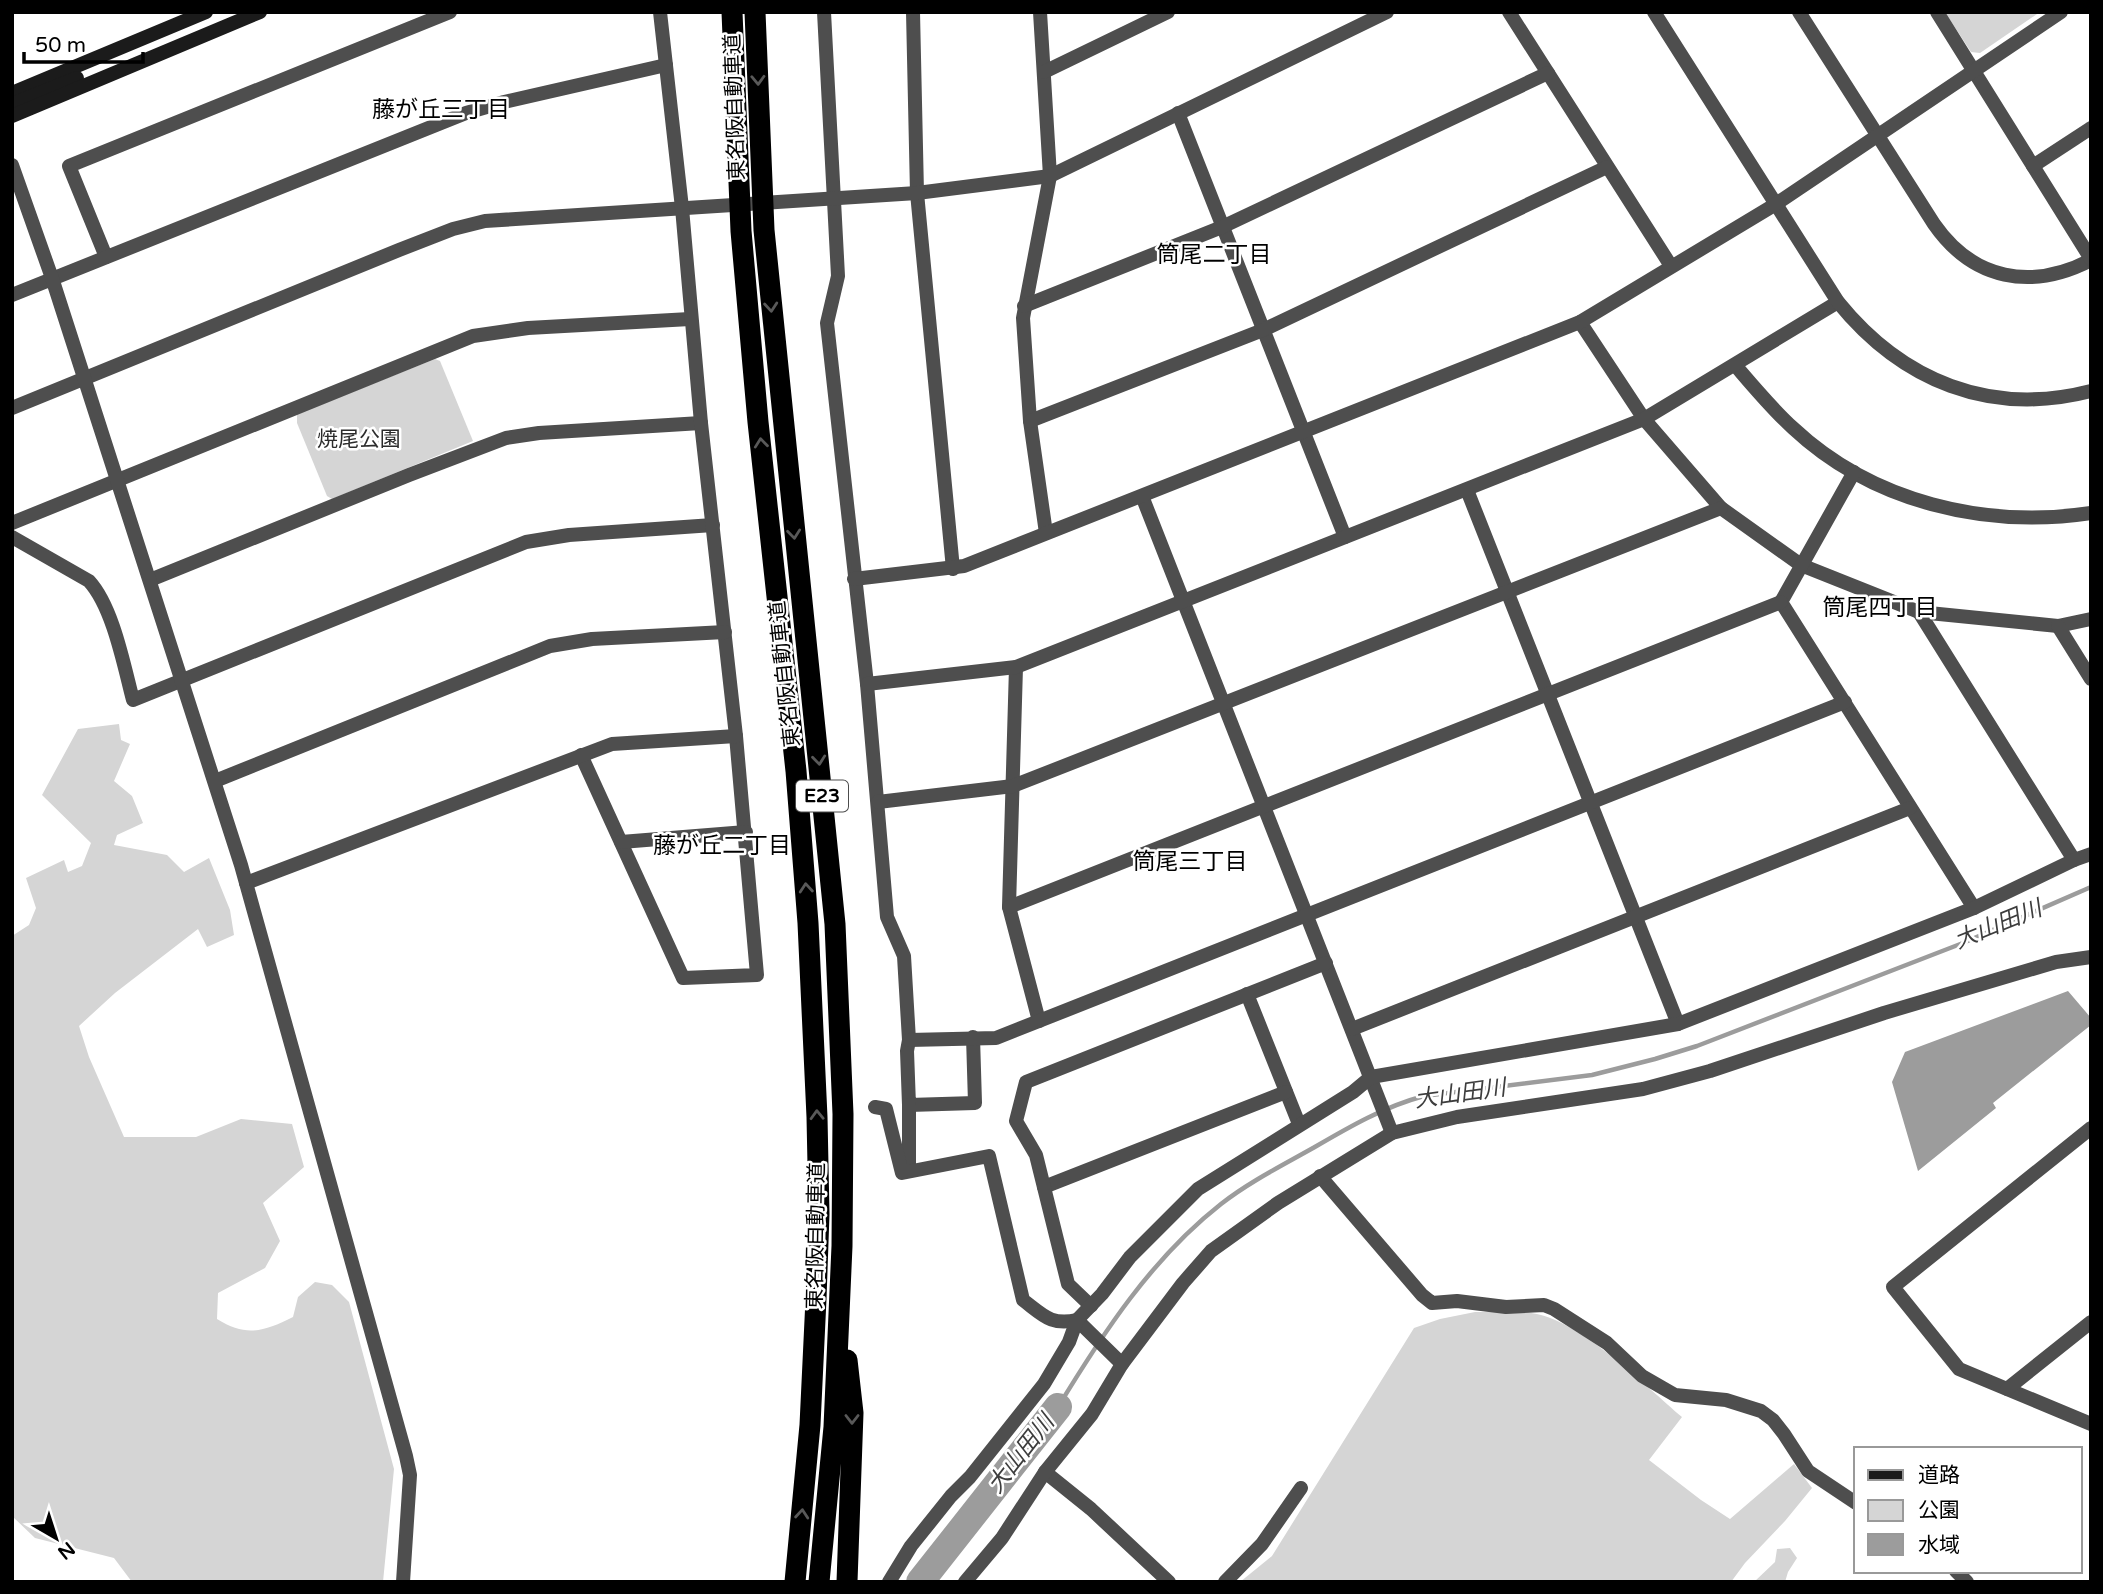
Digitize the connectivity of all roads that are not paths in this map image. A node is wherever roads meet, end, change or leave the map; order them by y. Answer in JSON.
{"nodes":[{"id":1,"x":206,"y":12,"type":"edge"},
{"id":2,"x":260,"y":12,"type":"edge"},
{"id":3,"x":450,"y":12,"type":"edge"},
{"id":4,"x":660,"y":12,"type":"edge"},
{"id":5,"x":732,"y":12,"type":"edge"},
{"id":6,"x":755,"y":12,"type":"edge"},
{"id":7,"x":824,"y":12,"type":"edge"},
{"id":8,"x":913,"y":12,"type":"edge"},
{"id":9,"x":1040,"y":12,"type":"edge"},
{"id":10,"x":1168,"y":12,"type":"edge"},
{"id":11,"x":1387,"y":12,"type":"edge"},
{"id":12,"x":1509,"y":12,"type":"edge"},
{"id":13,"x":1654,"y":12,"type":"edge"},
{"id":14,"x":1799,"y":12,"type":"edge"},
{"id":15,"x":1937,"y":12,"type":"edge"},
{"id":16,"x":2061,"y":12,"type":"edge"},
{"id":17,"x":168,"y":50,"type":"junction"},
{"id":18,"x":666,"y":65,"type":"junction"},
{"id":19,"x":1974,"y":71,"type":"junction"},
{"id":20,"x":1044,"y":72,"type":"junction"},
{"id":21,"x":1548,"y":73,"type":"junction"},
{"id":22,"x":12,"y":93,"type":"edge"},
{"id":23,"x":12,"y":104,"type":"edge"},
{"id":24,"x":1178,"y":113,"type":"junction"},
{"id":25,"x":12,"y":116,"type":"edge"},
{"id":26,"x":2091,"y":128,"type":"edge"},
{"id":27,"x":1877,"y":135,"type":"junction"},
{"id":28,"x":12,"y":165,"type":"edge"},
{"id":29,"x":2033,"y":166,"type":"junction"},
{"id":30,"x":1607,"y":167,"type":"junction"},
{"id":31,"x":1050,"y":176,"type":"junction"},
{"id":32,"x":917,"y":193,"type":"junction"},
{"id":33,"x":827,"y":198,"type":"junction"},
{"id":34,"x":1776,"y":204,"type":"junction"},
{"id":35,"x":688,"y":207,"type":"junction"},
{"id":36,"x":1222,"y":227,"type":"junction"},
{"id":37,"x":107,"y":257,"type":"junction"},
{"id":38,"x":2091,"y":260,"type":"edge"},
{"id":39,"x":1671,"y":267,"type":"junction"},
{"id":40,"x":52,"y":278,"type":"junction"},
{"id":41,"x":12,"y":295,"type":"edge"},
{"id":42,"x":1838,"y":302,"type":"junction"},
{"id":43,"x":1024,"y":306,"type":"junction"},
{"id":44,"x":691,"y":319,"type":"junction"},
{"id":45,"x":1580,"y":322,"type":"junction"},
{"id":46,"x":1263,"y":330,"type":"junction"},
{"id":47,"x":1735,"y":365,"type":"junction"},
{"id":48,"x":84,"y":378,"type":"junction"},
{"id":49,"x":2091,"y":391,"type":"edge"},
{"id":50,"x":12,"y":408,"type":"edge"},
{"id":51,"x":1644,"y":419,"type":"junction"},
{"id":52,"x":1030,"y":421,"type":"junction"},
{"id":53,"x":701,"y":423,"type":"junction"},
{"id":54,"x":1303,"y":432,"type":"junction"},
{"id":55,"x":1854,"y":472,"type":"junction"},
{"id":56,"x":117,"y":480,"type":"junction"},
{"id":57,"x":1467,"y":489,"type":"junction"},
{"id":58,"x":1142,"y":496,"type":"junction"},
{"id":59,"x":1721,"y":508,"type":"junction"},
{"id":60,"x":2091,"y":513,"type":"edge"},
{"id":61,"x":12,"y":523,"type":"edge"},
{"id":62,"x":713,"y":525,"type":"junction"},
{"id":63,"x":1046,"y":533,"type":"junction"},
{"id":64,"x":12,"y":537,"type":"edge"},
{"id":65,"x":1345,"y":537,"type":"junction"},
{"id":66,"x":1801,"y":565,"type":"junction"},
{"id":67,"x":953,"y":569,"type":"junction"},
{"id":68,"x":854,"y":579,"type":"junction"},
{"id":69,"x":150,"y":580,"type":"junction"},
{"id":70,"x":1507,"y":591,"type":"junction"},
{"id":71,"x":1184,"y":601,"type":"junction"},
{"id":72,"x":1781,"y":602,"type":"junction"},
{"id":73,"x":1919,"y":612,"type":"junction"},
{"id":74,"x":2091,"y":619,"type":"edge"},
{"id":75,"x":2058,"y":626,"type":"junction"},
{"id":76,"x":725,"y":632,"type":"junction"},
{"id":77,"x":1016,"y":667,"type":"junction"},
{"id":78,"x":2091,"y":679,"type":"edge"},
{"id":79,"x":182,"y":680,"type":"junction"},
{"id":80,"x":867,"y":684,"type":"junction"},
{"id":81,"x":1546,"y":694,"type":"junction"},
{"id":82,"x":1845,"y":702,"type":"junction"},
{"id":83,"x":1225,"y":704,"type":"junction"},
{"id":84,"x":736,"y":736,"type":"junction"},
{"id":85,"x":581,"y":755,"type":"junction"},
{"id":86,"x":215,"y":781,"type":"junction"},
{"id":87,"x":1013,"y":786,"type":"junction"},
{"id":88,"x":878,"y":802,"type":"junction"},
{"id":89,"x":1590,"y":803,"type":"junction"},
{"id":90,"x":1264,"y":806,"type":"junction"},
{"id":91,"x":1910,"y":808,"type":"junction"},
{"id":92,"x":746,"y":832,"type":"junction"},
{"id":93,"x":621,"y":842,"type":"junction"},
{"id":94,"x":2091,"y":854,"type":"edge"},
{"id":95,"x":2074,"y":860,"type":"junction"},
{"id":96,"x":246,"y":883,"type":"junction"},
{"id":97,"x":1009,"y":907,"type":"junction"},
{"id":98,"x":1974,"y":908,"type":"junction"},
{"id":99,"x":1306,"y":915,"type":"junction"},
{"id":100,"x":1635,"y":916,"type":"junction"},
{"id":101,"x":2091,"y":957,"type":"edge"},
{"id":102,"x":1326,"y":963,"type":"junction"},
{"id":103,"x":1247,"y":994,"type":"junction"},
{"id":104,"x":1039,"y":1021,"type":"junction"},
{"id":105,"x":1678,"y":1024,"type":"junction"},
{"id":106,"x":1352,"y":1029,"type":"junction"},
{"id":107,"x":973,"y":1037,"type":"junction"},
{"id":108,"x":909,"y":1040,"type":"junction"},
{"id":109,"x":1373,"y":1083,"type":"junction"},
{"id":110,"x":1286,"y":1092,"type":"junction"},
{"id":111,"x":909,"y":1105,"type":"junction"},
{"id":112,"x":875,"y":1107,"type":"dead end"},
{"id":113,"x":1299,"y":1124,"type":"junction"},
{"id":114,"x":2091,"y":1128,"type":"edge"},
{"id":115,"x":1392,"y":1133,"type":"junction"},
{"id":116,"x":909,"y":1171,"type":"junction"},
{"id":117,"x":1320,"y":1176,"type":"junction"},
{"id":118,"x":1044,"y":1187,"type":"junction"},
{"id":119,"x":840,"y":1303,"type":"junction"},
{"id":120,"x":1091,"y":1306,"type":"junction"},
{"id":121,"x":1077,"y":1320,"type":"junction"},
{"id":122,"x":2091,"y":1322,"type":"edge"},
{"id":123,"x":1122,"y":1364,"type":"junction"},
{"id":124,"x":2007,"y":1389,"type":"junction"},
{"id":125,"x":2091,"y":1424,"type":"edge"},
{"id":126,"x":1045,"y":1472,"type":"junction"},
{"id":127,"x":1301,"y":1488,"type":"dead end"},
{"id":128,"x":1854,"y":1502,"type":"edge"},
{"id":129,"x":403,"y":1582,"type":"edge"},
{"id":130,"x":795,"y":1582,"type":"edge"},
{"id":131,"x":820,"y":1582,"type":"edge"},
{"id":132,"x":847,"y":1582,"type":"edge"},
{"id":133,"x":889,"y":1582,"type":"edge"},
{"id":134,"x":965,"y":1582,"type":"edge"},
{"id":135,"x":1169,"y":1582,"type":"edge"},
{"id":136,"x":1225,"y":1582,"type":"edge"}],
"edges":[{"from":1,"to":22,"type":"main road"},
{"from":2,"to":17,"type":"main road"},
{"from":3,"to":37,"type":"street"},
{"from":4,"to":18,"type":"street"},
{"from":130,"to":5,"type":"highway","name":"東名阪自動車道","number":"E23","one_way":true},
{"from":6,"to":119,"type":"highway","name":"東名阪自動車道","number":"E23","one_way":true},
{"from":7,"to":33,"type":"street"},
{"from":8,"to":32,"type":"street"},
{"from":9,"to":20,"type":"street"},
{"from":10,"to":20,"type":"street"},
{"from":11,"to":24,"type":"street"},
{"from":12,"to":21,"type":"street"},
{"from":13,"to":34,"type":"street"},
{"from":14,"to":27,"type":"street"},
{"from":15,"to":19,"type":"street"},
{"from":16,"to":19,"type":"street"},
{"from":17,"to":23,"type":"main road"},
{"from":17,"to":25,"type":"main road"},
{"from":18,"to":35,"type":"street"},
{"from":18,"to":37,"type":"street"},
{"from":19,"to":27,"type":"street"},
{"from":19,"to":29,"type":"street"},
{"from":20,"to":31,"type":"street"},
{"from":21,"to":30,"type":"street"},
{"from":21,"to":36,"type":"street"},
{"from":24,"to":31,"type":"street"},
{"from":24,"to":36,"type":"street"},
{"from":26,"to":29,"type":"street"},
{"from":27,"to":34,"type":"street"},
{"from":27,"to":38,"type":"street"},
{"from":28,"to":40,"type":"street"},
{"from":29,"to":38,"type":"street"},
{"from":30,"to":39,"type":"street"},
{"from":30,"to":46,"type":"street"},
{"from":31,"to":32,"type":"street"},
{"from":31,"to":43,"type":"street"},
{"from":32,"to":33,"type":"street"},
{"from":32,"to":67,"type":"street"},
{"from":33,"to":35,"type":"street"},
{"from":33,"to":68,"type":"street"},
{"from":34,"to":39,"type":"street"},
{"from":34,"to":42,"type":"street"},
{"from":35,"to":44,"type":"street"},
{"from":35,"to":48,"type":"street"},
{"from":36,"to":43,"type":"street"},
{"from":36,"to":46,"type":"street"},
{"from":37,"to":40,"type":"street"},
{"from":39,"to":45,"type":"street"},
{"from":40,"to":41,"type":"street"},
{"from":40,"to":48,"type":"street"},
{"from":42,"to":47,"type":"street"},
{"from":42,"to":49,"type":"street"},
{"from":43,"to":52,"type":"street"},
{"from":44,"to":53,"type":"street"},
{"from":44,"to":56,"type":"street"},
{"from":45,"to":51,"type":"street"},
{"from":45,"to":54,"type":"street"},
{"from":46,"to":52,"type":"street"},
{"from":46,"to":54,"type":"street"},
{"from":47,"to":51,"type":"street"},
{"from":47,"to":55,"type":"street"},
{"from":48,"to":50,"type":"street"},
{"from":48,"to":56,"type":"street"},
{"from":51,"to":57,"type":"street"},
{"from":51,"to":59,"type":"street"},
{"from":52,"to":63,"type":"street"},
{"from":53,"to":62,"type":"street"},
{"from":53,"to":69,"type":"street"},
{"from":54,"to":58,"type":"street"},
{"from":54,"to":65,"type":"street"},
{"from":55,"to":60,"type":"street"},
{"from":55,"to":66,"type":"street"},
{"from":56,"to":61,"type":"street"},
{"from":56,"to":69,"type":"street"},
{"from":57,"to":65,"type":"street"},
{"from":57,"to":70,"type":"street"},
{"from":58,"to":63,"type":"street"},
{"from":58,"to":71,"type":"street"},
{"from":59,"to":66,"type":"street"},
{"from":59,"to":70,"type":"street"},
{"from":62,"to":76,"type":"street"},
{"from":62,"to":79,"type":"street"},
{"from":63,"to":67,"type":"street"},
{"from":64,"to":79,"type":"street"},
{"from":65,"to":71,"type":"street"},
{"from":66,"to":72,"type":"street"},
{"from":66,"to":73,"type":"street"},
{"from":67,"to":68,"type":"street"},
{"from":68,"to":80,"type":"street"},
{"from":69,"to":79,"type":"street"},
{"from":70,"to":81,"type":"street"},
{"from":70,"to":83,"type":"street"},
{"from":71,"to":77,"type":"street"},
{"from":71,"to":83,"type":"street"},
{"from":72,"to":81,"type":"street"},
{"from":72,"to":82,"type":"street"},
{"from":73,"to":75,"type":"street"},
{"from":73,"to":95,"type":"street"},
{"from":74,"to":75,"type":"street"},
{"from":75,"to":78,"type":"street"},
{"from":76,"to":84,"type":"street"},
{"from":76,"to":86,"type":"street"},
{"from":77,"to":80,"type":"street"},
{"from":77,"to":87,"type":"street"},
{"from":79,"to":86,"type":"street"},
{"from":80,"to":88,"type":"street"},
{"from":81,"to":89,"type":"street"},
{"from":81,"to":90,"type":"street"},
{"from":82,"to":89,"type":"street"},
{"from":82,"to":91,"type":"street"},
{"from":83,"to":87,"type":"street"},
{"from":83,"to":90,"type":"street"},
{"from":84,"to":85,"type":"street"},
{"from":84,"to":92,"type":"street"},
{"from":85,"to":93,"type":"street"},
{"from":85,"to":96,"type":"street"},
{"from":86,"to":96,"type":"street"},
{"from":87,"to":88,"type":"street"},
{"from":87,"to":97,"type":"street"},
{"from":88,"to":108,"type":"street"},
{"from":89,"to":99,"type":"street"},
{"from":89,"to":100,"type":"street"},
{"from":90,"to":97,"type":"street"},
{"from":90,"to":99,"type":"street"},
{"from":91,"to":98,"type":"street"},
{"from":91,"to":100,"type":"street"},
{"from":92,"to":93,"type":"street"},
{"from":92,"to":93,"type":"street"},
{"from":94,"to":95,"type":"street"},
{"from":95,"to":98,"type":"street"},
{"from":96,"to":129,"type":"street"},
{"from":97,"to":104,"type":"street"},
{"from":98,"to":105,"type":"street"},
{"from":99,"to":102,"type":"street"},
{"from":99,"to":104,"type":"street"},
{"from":100,"to":105,"type":"street"},
{"from":100,"to":106,"type":"street"},
{"from":101,"to":115,"type":"street"},
{"from":102,"to":103,"type":"street"},
{"from":102,"to":106,"type":"street"},
{"from":103,"to":110,"type":"street"},
{"from":103,"to":118,"type":"street"},
{"from":104,"to":107,"type":"street"},
{"from":105,"to":109,"type":"street"},
{"from":106,"to":109,"type":"street"},
{"from":107,"to":108,"type":"street"},
{"from":107,"to":111,"type":"street"},
{"from":108,"to":111,"type":"street"},
{"from":109,"to":113,"type":"street"},
{"from":109,"to":115,"type":"street"},
{"from":110,"to":113,"type":"street"},
{"from":110,"to":118,"type":"street"},
{"from":111,"to":116,"type":"street"},
{"from":112,"to":116,"type":"street"},
{"from":113,"to":120,"type":"street"},
{"from":114,"to":124,"type":"street"},
{"from":115,"to":117,"type":"street"},
{"from":116,"to":121,"type":"street"},
{"from":117,"to":123,"type":"street"},
{"from":117,"to":128,"type":"street"},
{"from":118,"to":120,"type":"street"},
{"from":119,"to":131,"type":"highway","name":"東名阪自動車道","number":"E23"},
{"from":119,"to":132,"type":"highway","one_way":true},
{"from":120,"to":121,"type":"street"},
{"from":121,"to":123,"type":"street"},
{"from":121,"to":133,"type":"street"},
{"from":122,"to":124,"type":"street"},
{"from":123,"to":126,"type":"street"},
{"from":124,"to":125,"type":"street"},
{"from":126,"to":134,"type":"street"},
{"from":126,"to":135,"type":"street"},
{"from":127,"to":136,"type":"street"}]}
